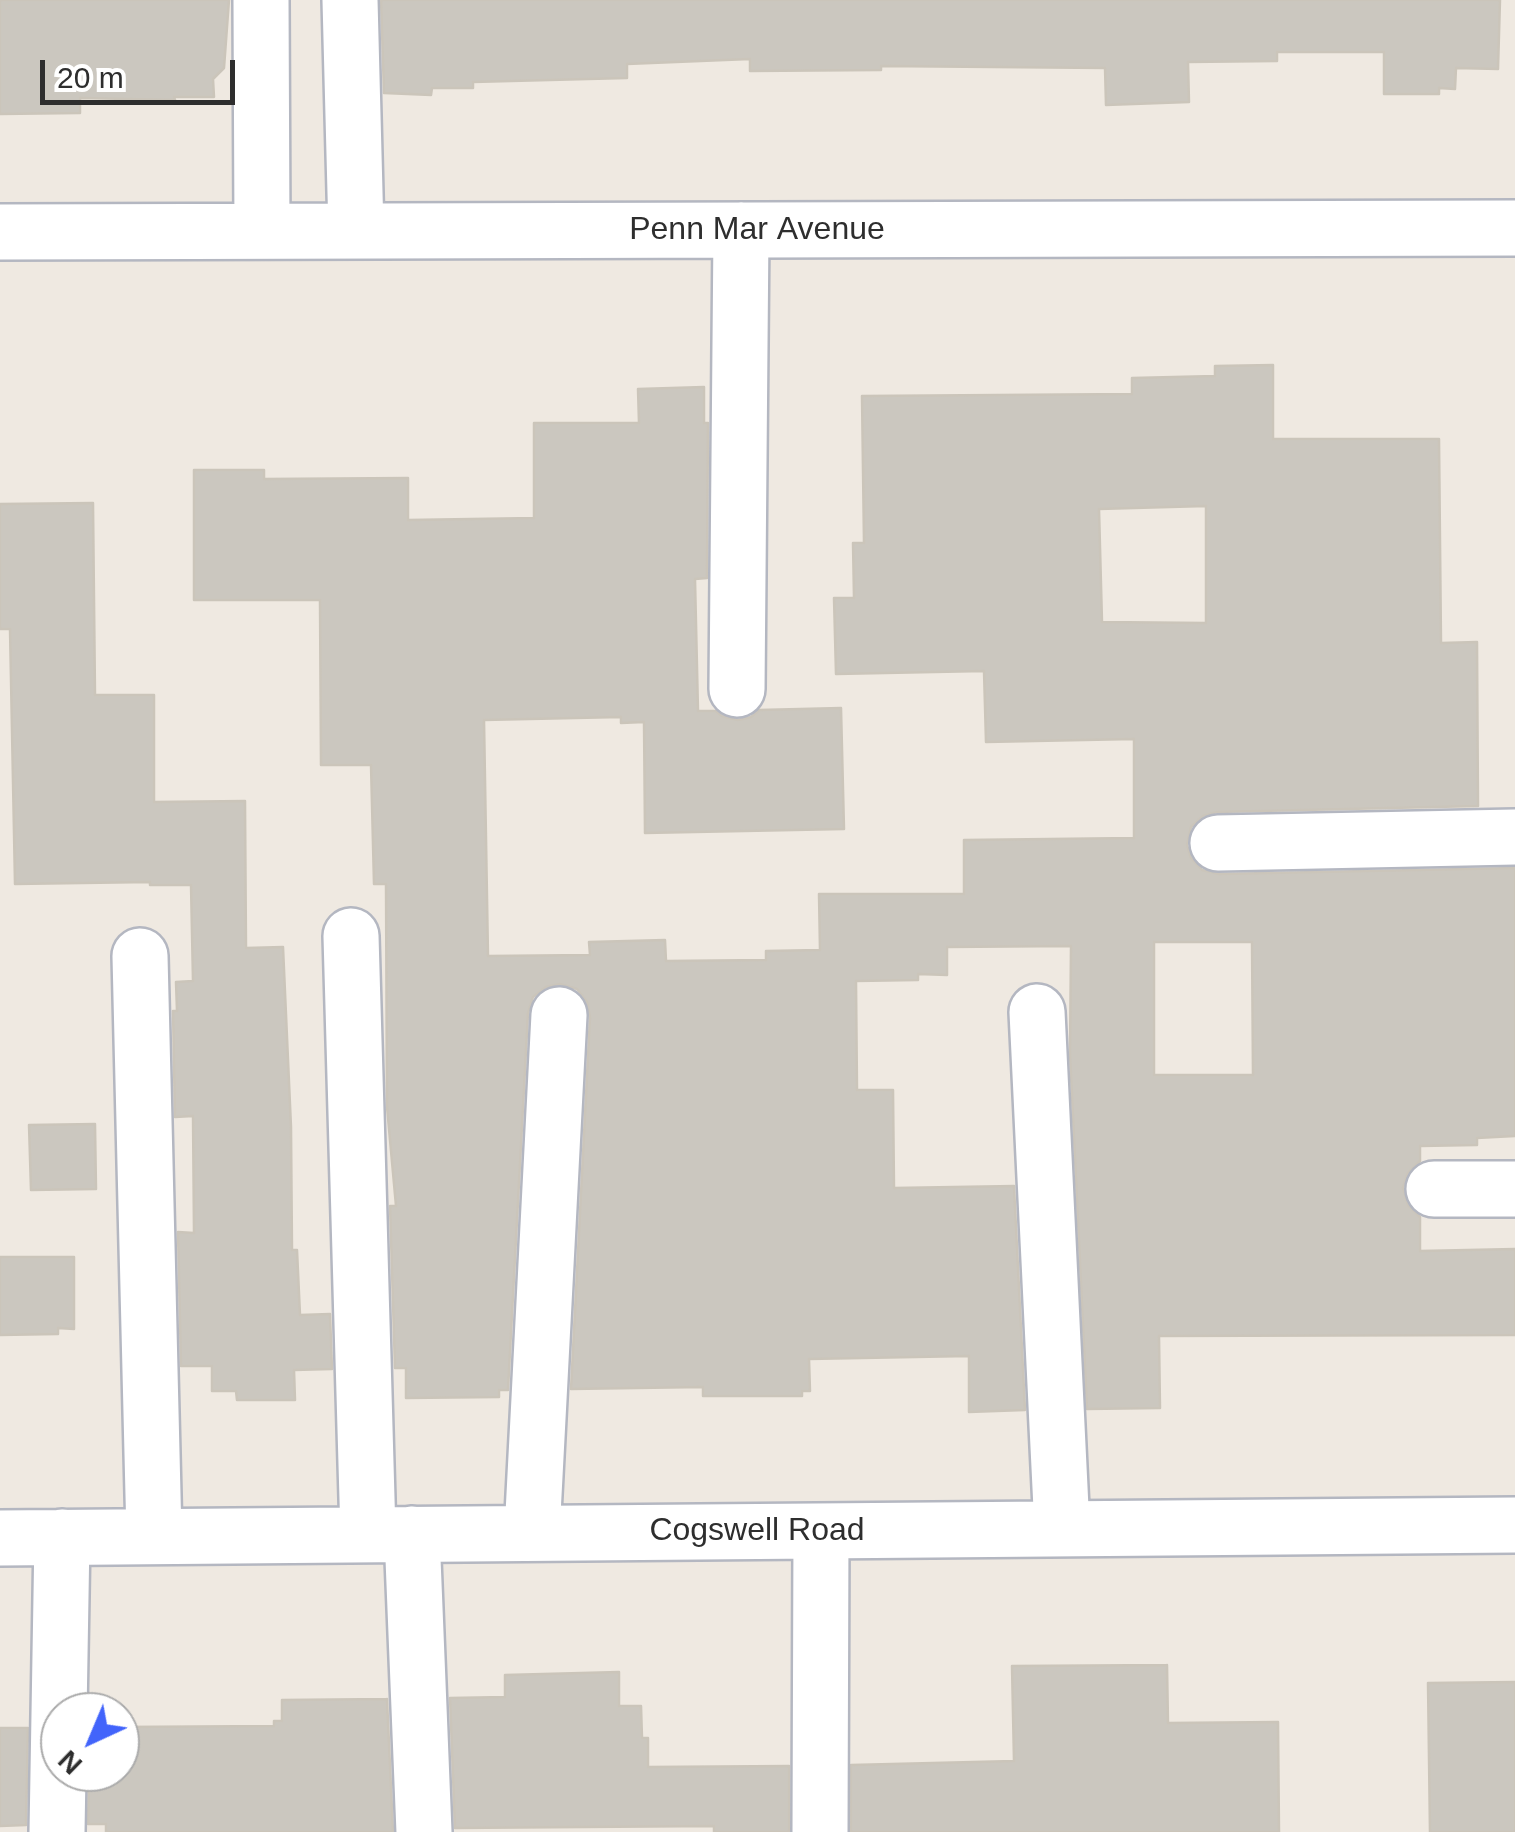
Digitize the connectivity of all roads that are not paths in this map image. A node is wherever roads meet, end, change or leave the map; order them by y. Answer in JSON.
{"nodes":[{"id":1,"x":262,"y":0,"type":"edge"},
{"id":2,"x":350,"y":0,"type":"edge"},
{"id":3,"x":1515,"y":228,"type":"edge"},
{"id":4,"x":742,"y":230,"type":"junction"},
{"id":5,"x":262,"y":231,"type":"junction"},
{"id":6,"x":356,"y":231,"type":"junction"},
{"id":7,"x":0,"y":232,"type":"edge"},
{"id":8,"x":736,"y":689,"type":"dead end"},
{"id":9,"x":1515,"y":837,"type":"edge"},
{"id":10,"x":1218,"y":843,"type":"dead end"},
{"id":11,"x":351,"y":936,"type":"dead end"},
{"id":12,"x":140,"y":956,"type":"dead end"},
{"id":13,"x":1037,"y":1012,"type":"dead end"},
{"id":14,"x":559,"y":1015,"type":"dead end"},
{"id":15,"x":1434,"y":1189,"type":"dead end"},
{"id":16,"x":1515,"y":1189,"type":"edge"},
{"id":17,"x":1515,"y":1525,"type":"edge"},
{"id":18,"x":1062,"y":1529,"type":"junction"},
{"id":19,"x":821,"y":1530,"type":"junction"},
{"id":20,"x":532,"y":1533,"type":"junction"},
{"id":21,"x":390,"y":1534,"type":"junction"},
{"id":22,"x":154,"y":1536,"type":"junction"},
{"id":23,"x":62,"y":1537,"type":"junction"},
{"id":24,"x":0,"y":1538,"type":"edge"},
{"id":25,"x":57,"y":1832,"type":"edge"},
{"id":26,"x":424,"y":1832,"type":"edge"},
{"id":27,"x":820,"y":1832,"type":"edge"}],
"edges":[{"from":1,"to":5,"type":"street"},
{"from":2,"to":6,"type":"street"},
{"from":3,"to":4,"type":"street","name":"Penn Mar Avenue"},
{"from":4,"to":6,"type":"street","name":"Penn Mar Avenue"},
{"from":4,"to":8,"type":"street"},
{"from":5,"to":6,"type":"street","name":"Penn Mar Avenue"},
{"from":5,"to":7,"type":"street","name":"Penn Mar Avenue"},
{"from":9,"to":10,"type":"street"},
{"from":11,"to":21,"type":"street"},
{"from":12,"to":22,"type":"street"},
{"from":13,"to":18,"type":"street"},
{"from":14,"to":20,"type":"street"},
{"from":15,"to":16,"type":"street"},
{"from":17,"to":18,"type":"street","name":"Cogswell Road"},
{"from":18,"to":19,"type":"street","name":"Cogswell Road"},
{"from":19,"to":20,"type":"street","name":"Cogswell Road"},
{"from":19,"to":27,"type":"street"},
{"from":20,"to":21,"type":"street","name":"Cogswell Road"},
{"from":21,"to":22,"type":"street","name":"Cogswell Road"},
{"from":21,"to":26,"type":"street"},
{"from":22,"to":23,"type":"street","name":"Cogswell Road"},
{"from":23,"to":24,"type":"street","name":"Cogswell Road"},
{"from":23,"to":25,"type":"street"}]}
